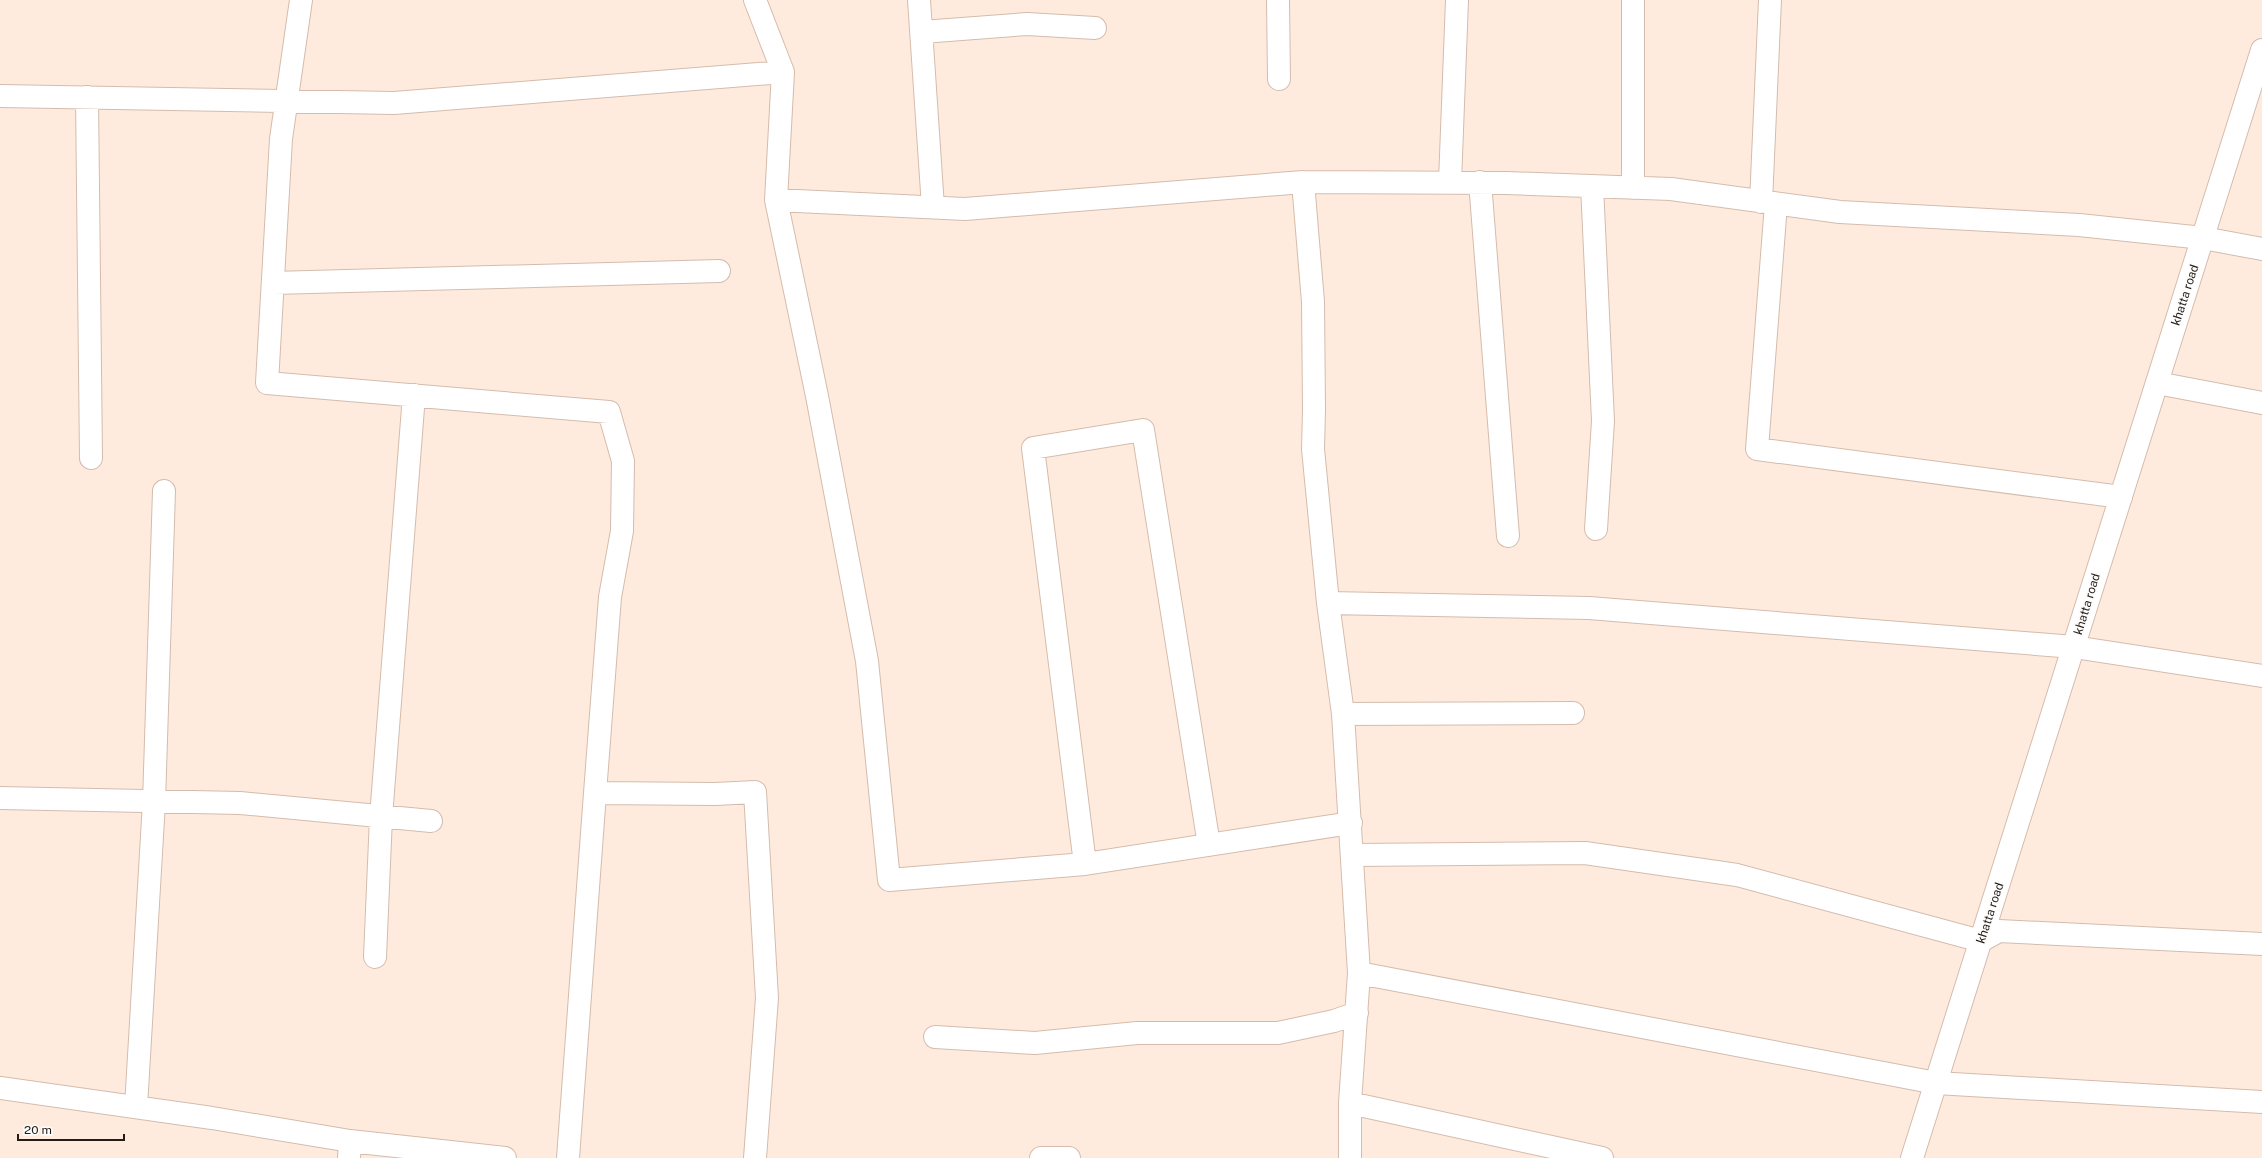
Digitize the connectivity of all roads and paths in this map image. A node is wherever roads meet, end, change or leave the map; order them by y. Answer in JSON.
{"nodes":[{"id":1,"x":301,"y":0,"type":"edge"},
{"id":2,"x":755,"y":0,"type":"edge"},
{"id":3,"x":919,"y":0,"type":"edge"},
{"id":4,"x":1278,"y":0,"type":"edge"},
{"id":5,"x":1456,"y":0,"type":"edge"},
{"id":6,"x":1632,"y":0,"type":"edge"},
{"id":7,"x":1770,"y":0,"type":"edge"},
{"id":8,"x":1095,"y":28,"type":"dead end"},
{"id":9,"x":922,"y":32,"type":"junction"},
{"id":10,"x":2261,"y":57,"type":"edge"},
{"id":11,"x":783,"y":72,"type":"junction"},
{"id":12,"x":1279,"y":79,"type":"dead end"},
{"id":13,"x":0,"y":96,"type":"edge"},
{"id":14,"x":87,"y":97,"type":"junction"},
{"id":15,"x":287,"y":101,"type":"junction"},
{"id":16,"x":1303,"y":182,"type":"junction"},
{"id":17,"x":1450,"y":182,"type":"junction"},
{"id":18,"x":1480,"y":182,"type":"junction"},
{"id":19,"x":1592,"y":186,"type":"junction"},
{"id":20,"x":1633,"y":188,"type":"junction"},
{"id":21,"x":776,"y":200,"type":"junction"},
{"id":22,"x":1769,"y":203,"type":"junction"},
{"id":23,"x":933,"y":207,"type":"junction"},
{"id":24,"x":2202,"y":238,"type":"junction"},
{"id":25,"x":2262,"y":249,"type":"edge"},
{"id":26,"x":719,"y":271,"type":"dead end"},
{"id":27,"x":273,"y":283,"type":"junction"},
{"id":28,"x":2157,"y":383,"type":"junction"},
{"id":29,"x":414,"y":395,"type":"junction"},
{"id":30,"x":2262,"y":403,"type":"edge"},
{"id":31,"x":90,"y":458,"type":"dead end"},
{"id":32,"x":164,"y":491,"type":"dead end"},
{"id":33,"x":2121,"y":497,"type":"junction"},
{"id":34,"x":1596,"y":529,"type":"dead end"},
{"id":35,"x":1508,"y":536,"type":"dead end"},
{"id":36,"x":1328,"y":602,"type":"junction"},
{"id":37,"x":2074,"y":647,"type":"junction"},
{"id":38,"x":2262,"y":676,"type":"edge"},
{"id":39,"x":1573,"y":713,"type":"dead end"},
{"id":40,"x":1344,"y":714,"type":"junction"},
{"id":41,"x":595,"y":793,"type":"junction"},
{"id":42,"x":0,"y":798,"type":"edge"},
{"id":43,"x":154,"y":802,"type":"junction"},
{"id":44,"x":381,"y":817,"type":"junction"},
{"id":45,"x":431,"y":821,"type":"dead end"},
{"id":46,"x":1351,"y":823,"type":"junction"},
{"id":47,"x":1209,"y":845,"type":"junction"},
{"id":48,"x":1353,"y":855,"type":"junction"},
{"id":49,"x":1085,"y":864,"type":"junction"},
{"id":50,"x":1981,"y":941,"type":"junction"},
{"id":51,"x":2262,"y":944,"type":"edge"},
{"id":52,"x":375,"y":957,"type":"dead end"},
{"id":53,"x":1359,"y":973,"type":"junction"},
{"id":54,"x":1357,"y":1013,"type":"junction"},
{"id":55,"x":935,"y":1037,"type":"dead end"},
{"id":56,"x":1936,"y":1083,"type":"junction"},
{"id":57,"x":0,"y":1088,"type":"edge"},
{"id":58,"x":2262,"y":1102,"type":"edge"},
{"id":59,"x":1350,"y":1103,"type":"junction"},
{"id":60,"x":136,"y":1107,"type":"junction"},
{"id":61,"x":350,"y":1150,"type":"edge"},
{"id":62,"x":505,"y":1158,"type":"edge"},
{"id":63,"x":568,"y":1158,"type":"edge"},
{"id":64,"x":755,"y":1158,"type":"edge"},
{"id":65,"x":1041,"y":1158,"type":"edge"},
{"id":66,"x":1069,"y":1158,"type":"edge"},
{"id":67,"x":1350,"y":1158,"type":"edge"},
{"id":68,"x":1602,"y":1158,"type":"edge"},
{"id":69,"x":1912,"y":1158,"type":"edge"}],
"edges":[{"from":1,"to":15,"type":"street"},
{"from":2,"to":11,"type":"street"},
{"from":3,"to":9,"type":"street"},
{"from":4,"to":12,"type":"street"},
{"from":5,"to":17,"type":"street"},
{"from":6,"to":20,"type":"street"},
{"from":7,"to":22,"type":"street"},
{"from":8,"to":9,"type":"street"},
{"from":9,"to":23,"type":"street"},
{"from":10,"to":24,"type":"street","name":"khatta road"},
{"from":11,"to":15,"type":"street"},
{"from":11,"to":21,"type":"street"},
{"from":13,"to":14,"type":"street"},
{"from":14,"to":15,"type":"street"},
{"from":14,"to":31,"type":"street"},
{"from":15,"to":27,"type":"street"},
{"from":16,"to":17,"type":"street"},
{"from":16,"to":23,"type":"street"},
{"from":16,"to":36,"type":"street"},
{"from":17,"to":18,"type":"street"},
{"from":18,"to":19,"type":"street"},
{"from":18,"to":35,"type":"street"},
{"from":19,"to":20,"type":"street"},
{"from":19,"to":34,"type":"street"},
{"from":20,"to":22,"type":"street"},
{"from":21,"to":23,"type":"street"},
{"from":21,"to":49,"type":"street"},
{"from":22,"to":24,"type":"street"},
{"from":22,"to":33,"type":"street"},
{"from":24,"to":25,"type":"street"},
{"from":24,"to":28,"type":"street","name":"khatta road"},
{"from":26,"to":27,"type":"street"},
{"from":27,"to":29,"type":"street"},
{"from":28,"to":30,"type":"street"},
{"from":28,"to":33,"type":"street","name":"khatta road"},
{"from":29,"to":41,"type":"street"},
{"from":29,"to":44,"type":"street"},
{"from":32,"to":43,"type":"street"},
{"from":33,"to":37,"type":"street","name":"khatta road"},
{"from":36,"to":37,"type":"street"},
{"from":36,"to":40,"type":"street"},
{"from":37,"to":38,"type":"street"},
{"from":37,"to":50,"type":"street","name":"khatta road"},
{"from":39,"to":40,"type":"street"},
{"from":40,"to":46,"type":"street"},
{"from":41,"to":63,"type":"street"},
{"from":41,"to":64,"type":"street"},
{"from":42,"to":43,"type":"street"},
{"from":43,"to":44,"type":"street"},
{"from":43,"to":60,"type":"street"},
{"from":44,"to":45,"type":"street"},
{"from":44,"to":52,"type":"street"},
{"from":46,"to":47,"type":"street"},
{"from":46,"to":48,"type":"street"},
{"from":47,"to":49,"type":"street"},
{"from":47,"to":49,"type":"street"},
{"from":48,"to":50,"type":"street"},
{"from":48,"to":53,"type":"street"},
{"from":50,"to":51,"type":"street"},
{"from":50,"to":56,"type":"street","name":"khatta road"},
{"from":53,"to":54,"type":"street"},
{"from":53,"to":56,"type":"street"},
{"from":54,"to":55,"type":"street"},
{"from":54,"to":59,"type":"street"},
{"from":56,"to":58,"type":"street"},
{"from":56,"to":69,"type":"street","name":"khatta road"},
{"from":57,"to":60,"type":"street"},
{"from":59,"to":67,"type":"street"},
{"from":59,"to":68,"type":"street"},
{"from":60,"to":61,"type":"street"},
{"from":61,"to":62,"type":"street"},
{"from":65,"to":66,"type":"street"}]}
